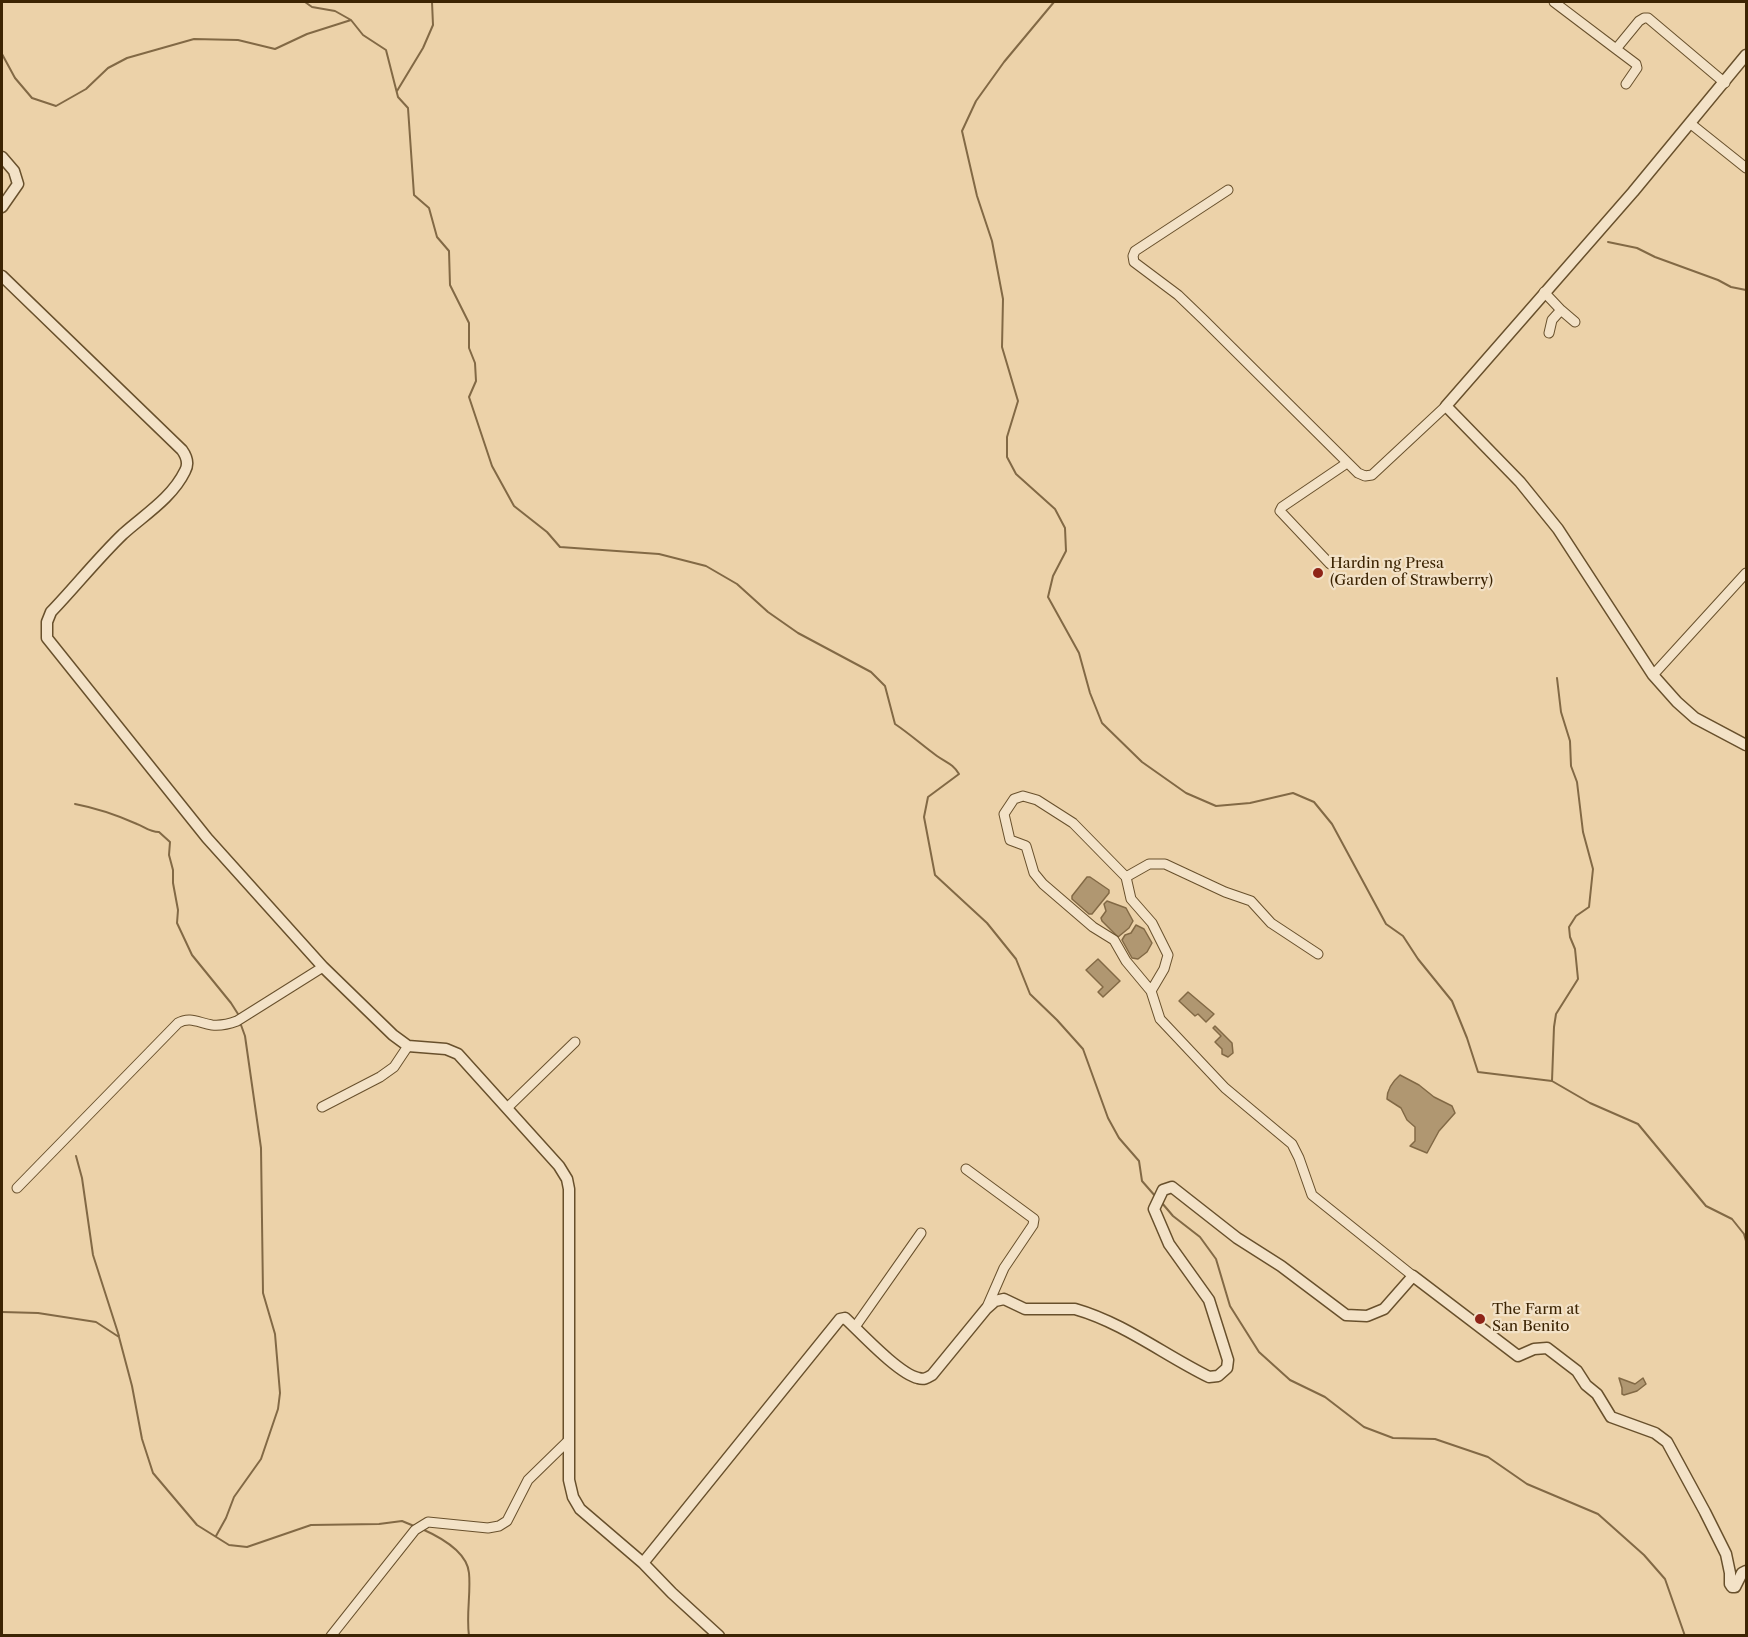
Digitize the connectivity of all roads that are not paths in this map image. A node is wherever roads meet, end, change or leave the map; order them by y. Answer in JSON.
{"nodes":[{"id":1,"x":1554,"y":2,"type":"edge"},
{"id":2,"x":1616,"y":49,"type":"junction"},
{"id":3,"x":1746,"y":55,"type":"edge"},
{"id":4,"x":1725,"y":83,"type":"junction"},
{"id":5,"x":1626,"y":84,"type":"dead end"},
{"id":6,"x":1691,"y":124,"type":"junction"},
{"id":7,"x":2,"y":157,"type":"edge"},
{"id":8,"x":1746,"y":168,"type":"edge"},
{"id":9,"x":1227,"y":190,"type":"dead end"},
{"id":10,"x":2,"y":207,"type":"edge"},
{"id":11,"x":2,"y":276,"type":"edge"},
{"id":12,"x":1544,"y":292,"type":"junction"},
{"id":13,"x":1561,"y":310,"type":"junction"},
{"id":14,"x":1575,"y":322,"type":"dead end"},
{"id":15,"x":1549,"y":333,"type":"dead end"},
{"id":16,"x":1446,"y":406,"type":"junction"},
{"id":17,"x":1347,"y":463,"type":"junction"},
{"id":18,"x":1330,"y":564,"type":"dead end"},
{"id":19,"x":1746,"y":573,"type":"edge"},
{"id":20,"x":1653,"y":675,"type":"junction"},
{"id":21,"x":1746,"y":744,"type":"edge"},
{"id":22,"x":1126,"y":877,"type":"junction"},
{"id":23,"x":1318,"y":954,"type":"dead end"},
{"id":24,"x":323,"y":968,"type":"junction"},
{"id":25,"x":1151,"y":991,"type":"junction"},
{"id":26,"x":575,"y":1042,"type":"dead end"},
{"id":27,"x":408,"y":1046,"type":"junction"},
{"id":28,"x":322,"y":1107,"type":"dead end"},
{"id":29,"x":507,"y":1108,"type":"junction"},
{"id":30,"x":966,"y":1168,"type":"dead end"},
{"id":31,"x":17,"y":1188,"type":"dead end"},
{"id":32,"x":921,"y":1233,"type":"dead end"},
{"id":33,"x":1413,"y":1276,"type":"junction"},
{"id":34,"x":986,"y":1309,"type":"junction"},
{"id":35,"x":855,"y":1327,"type":"junction"},
{"id":36,"x":569,"y":1440,"type":"junction"},
{"id":37,"x":643,"y":1563,"type":"junction"},
{"id":38,"x":1746,"y":1571,"type":"edge"},
{"id":39,"x":330,"y":1635,"type":"edge"},
{"id":40,"x":719,"y":1635,"type":"edge"}],
"edges":[{"from":1,"to":2,"type":"street"},
{"from":2,"to":4,"type":"street"},
{"from":2,"to":5,"type":"street"},
{"from":3,"to":4,"type":"street"},
{"from":4,"to":6,"type":"street"},
{"from":6,"to":8,"type":"street"},
{"from":6,"to":12,"type":"street"},
{"from":7,"to":10,"type":"street"},
{"from":9,"to":17,"type":"street"},
{"from":11,"to":24,"type":"street"},
{"from":12,"to":13,"type":"street"},
{"from":12,"to":16,"type":"street"},
{"from":13,"to":14,"type":"street"},
{"from":13,"to":15,"type":"street"},
{"from":16,"to":17,"type":"street"},
{"from":16,"to":20,"type":"street"},
{"from":17,"to":18,"type":"street"},
{"from":19,"to":20,"type":"street"},
{"from":20,"to":21,"type":"street"},
{"from":22,"to":23,"type":"street"},
{"from":22,"to":25,"type":"street"},
{"from":22,"to":25,"type":"street"},
{"from":24,"to":27,"type":"street"},
{"from":24,"to":31,"type":"street"},
{"from":25,"to":33,"type":"street"},
{"from":26,"to":29,"type":"street"},
{"from":27,"to":28,"type":"street"},
{"from":27,"to":29,"type":"street"},
{"from":29,"to":36,"type":"street"},
{"from":30,"to":34,"type":"street"},
{"from":32,"to":35,"type":"street"},
{"from":33,"to":34,"type":"street"},
{"from":33,"to":38,"type":"street"},
{"from":34,"to":35,"type":"street"},
{"from":35,"to":37,"type":"street"},
{"from":36,"to":37,"type":"street"},
{"from":36,"to":39,"type":"street"},
{"from":37,"to":40,"type":"street"}]}
